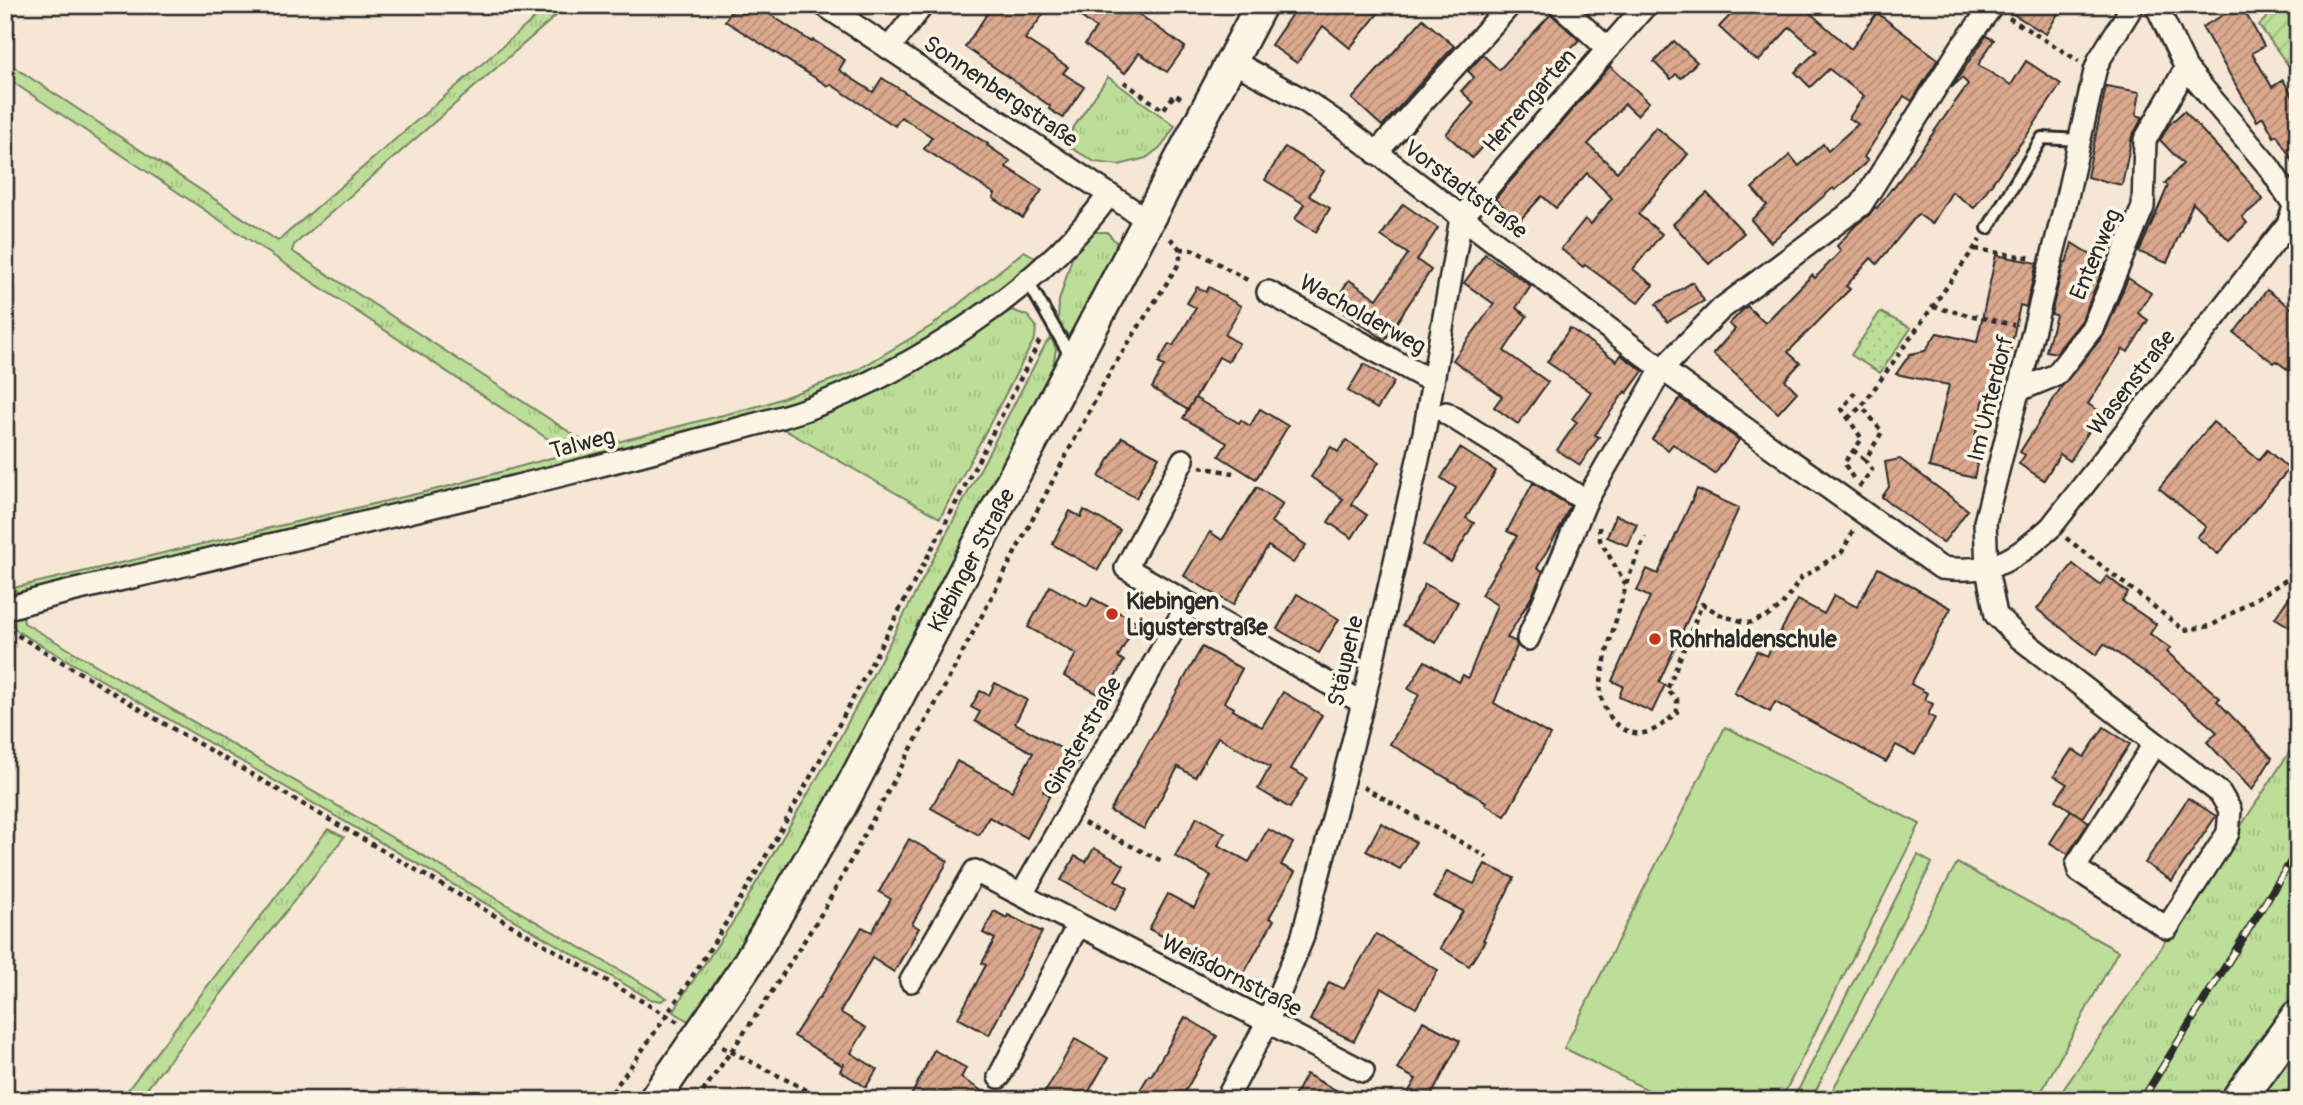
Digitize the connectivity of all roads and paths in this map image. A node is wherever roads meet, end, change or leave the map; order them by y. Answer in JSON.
{"nodes":[{"id":1,"x":824,"y":5,"type":"edge"},
{"id":2,"x":923,"y":5,"type":"edge"},
{"id":3,"x":1261,"y":5,"type":"edge"},
{"id":4,"x":1510,"y":5,"type":"edge"},
{"id":5,"x":1560,"y":5,"type":"edge"},
{"id":6,"x":1646,"y":5,"type":"edge"},
{"id":7,"x":2133,"y":5,"type":"edge"},
{"id":8,"x":2155,"y":5,"type":"edge"},
{"id":9,"x":1992,"y":6,"type":"edge"},
{"id":10,"x":889,"y":48,"type":"junction"},
{"id":11,"x":1608,"y":49,"type":"junction"},
{"id":12,"x":1232,"y":61,"type":"junction"},
{"id":13,"x":2298,"y":66,"type":"edge"},
{"id":14,"x":2186,"y":68,"type":"junction"},
{"id":15,"x":2095,"y":71,"type":"junction"},
{"id":16,"x":1124,"y":82,"type":"dead end"},
{"id":17,"x":2298,"y":93,"type":"edge"},
{"id":18,"x":1204,"y":114,"type":"junction"},
{"id":19,"x":2081,"y":140,"type":"junction"},
{"id":20,"x":1376,"y":153,"type":"junction"},
{"id":21,"x":1109,"y":195,"type":"junction"},
{"id":22,"x":2296,"y":208,"type":"edge"},
{"id":23,"x":1461,"y":218,"type":"junction"},
{"id":24,"x":1149,"y":221,"type":"junction"},
{"id":25,"x":1989,"y":228,"type":"joint"},
{"id":26,"x":1180,"y":249,"type":"junction"},
{"id":27,"x":1975,"y":249,"type":"junction"},
{"id":28,"x":2052,"y":261,"type":"junction"},
{"id":29,"x":1027,"y":280,"type":"junction"},
{"id":30,"x":1268,"y":292,"type":"joint"},
{"id":31,"x":1933,"y":307,"type":"junction"},
{"id":32,"x":1049,"y":321,"type":"junction"},
{"id":33,"x":2034,"y":330,"type":"junction"},
{"id":34,"x":1074,"y":363,"type":"junction"},
{"id":35,"x":1662,"y":369,"type":"junction"},
{"id":36,"x":1433,"y":382,"type":"junction"},
{"id":37,"x":2019,"y":390,"type":"junction"},
{"id":38,"x":1856,"y":391,"type":"dead end"},
{"id":39,"x":1862,"y":406,"type":"junction"},
{"id":40,"x":1446,"y":413,"type":"dead end"},
{"id":41,"x":1848,"y":418,"type":"junction"},
{"id":42,"x":1853,"y":450,"type":"junction"},
{"id":43,"x":1865,"y":460,"type":"junction"},
{"id":44,"x":1182,"y":462,"type":"joint"},
{"id":45,"x":1844,"y":463,"type":"dead end"},
{"id":46,"x":1233,"y":473,"type":"dead end"},
{"id":47,"x":1586,"y":501,"type":"junction"},
{"id":48,"x":1864,"y":512,"type":"junction"},
{"id":49,"x":2051,"y":527,"type":"junction"},
{"id":50,"x":1645,"y":537,"type":"dead end"},
{"id":51,"x":1987,"y":569,"type":"junction"},
{"id":52,"x":2296,"y":574,"type":"dead end"},
{"id":53,"x":1626,"y":585,"type":"junction"},
{"id":54,"x":1188,"y":604,"type":"junction"},
{"id":55,"x":5,"y":609,"type":"edge"},
{"id":56,"x":5,"y":627,"type":"edge"},
{"id":57,"x":1528,"y":639,"type":"dead end"},
{"id":58,"x":1363,"y":703,"type":"junction"},
{"id":59,"x":2155,"y":743,"type":"junction"},
{"id":60,"x":1344,"y":776,"type":"junction"},
{"id":61,"x":1068,"y":814,"type":"junction"},
{"id":62,"x":1487,"y":857,"type":"dead end"},
{"id":63,"x":1162,"y":862,"type":"dead end"},
{"id":64,"x":1022,"y":894,"type":"junction"},
{"id":65,"x":1078,"y":925,"type":"junction"},
{"id":66,"x":911,"y":982,"type":"dead end"},
{"id":67,"x":665,"y":1014,"type":"junction"},
{"id":68,"x":2298,"y":1017,"type":"edge"},
{"id":69,"x":1267,"y":1023,"type":"junction"},
{"id":70,"x":701,"y":1035,"type":"junction"},
{"id":71,"x":732,"y":1052,"type":"junction"},
{"id":72,"x":1363,"y":1071,"type":"dead end"},
{"id":73,"x":999,"y":1077,"type":"dead end"},
{"id":74,"x":606,"y":1100,"type":"edge"},
{"id":75,"x":654,"y":1100,"type":"edge"},
{"id":76,"x":697,"y":1100,"type":"edge"},
{"id":77,"x":826,"y":1100,"type":"edge"},
{"id":78,"x":1226,"y":1100,"type":"edge"},
{"id":79,"x":2238,"y":1100,"type":"edge"}],
"edges":[{"from":1,"to":10,"type":"street","name":"Sonnenbergstraße"},
{"from":2,"to":10,"type":"street"},
{"from":3,"to":12,"type":"street","name":"Kiebinger Straße"},
{"from":4,"to":20,"type":"street"},
{"from":5,"to":11,"type":"street","name":"Herrengarten"},
{"from":6,"to":11,"type":"street","name":"Herrengarten"},
{"from":7,"to":15,"type":"street","name":"Im Unterdorf"},
{"from":8,"to":14,"type":"street"},
{"from":9,"to":15,"type":"path"},
{"from":9,"to":35,"type":"street"},
{"from":10,"to":21,"type":"street","name":"Sonnenbergstraße"},
{"from":11,"to":23,"type":"street","name":"Herrengarten"},
{"from":12,"to":18,"type":"street","name":"Kiebinger Straße"},
{"from":12,"to":20,"type":"street","name":"Vorstadtstraße"},
{"from":13,"to":17,"type":"path"},
{"from":14,"to":22,"type":"street"},
{"from":14,"to":37,"type":"street","name":"Entenweg"},
{"from":15,"to":19,"type":"street","name":"Im Unterdorf"},
{"from":16,"to":18,"type":"path"},
{"from":18,"to":24,"type":"street","name":"Kiebinger Straße"},
{"from":19,"to":25,"type":"lane"},
{"from":19,"to":28,"type":"street","name":"Im Unterdorf"},
{"from":20,"to":23,"type":"street","name":"Vorstadtstraße"},
{"from":21,"to":24,"type":"street","name":"Sonnenbergstraße"},
{"from":21,"to":29,"type":"street","name":"Talweg"},
{"from":22,"to":49,"type":"street","name":"Wasenstraße"},
{"from":23,"to":35,"type":"street","name":"Vorstadtstraße"},
{"from":23,"to":36,"type":"street","name":"Stäuperle"},
{"from":24,"to":26,"type":"path"},
{"from":24,"to":34,"type":"street","name":"Kiebinger Straße"},
{"from":25,"to":27,"type":"path"},
{"from":26,"to":30,"type":"path"},
{"from":26,"to":71,"type":"path"},
{"from":27,"to":28,"type":"path"},
{"from":27,"to":31,"type":"path"},
{"from":28,"to":33,"type":"street","name":"Im Unterdorf"},
{"from":29,"to":32,"type":"lane"},
{"from":29,"to":55,"type":"street","name":"Talweg"},
{"from":30,"to":36,"type":"street","name":"Wacholderweg"},
{"from":31,"to":33,"type":"path"},
{"from":31,"to":39,"type":"path"},
{"from":32,"to":34,"type":"lane"},
{"from":32,"to":67,"type":"path"},
{"from":33,"to":37,"type":"street","name":"Im Unterdorf"},
{"from":34,"to":70,"type":"street","name":"Kiebinger Straße"},
{"from":35,"to":47,"type":"street"},
{"from":35,"to":48,"type":"street","name":"Vorstadtstraße"},
{"from":36,"to":58,"type":"street","name":"Stäuperle"},
{"from":37,"to":51,"type":"street","name":"Im Unterdorf"},
{"from":38,"to":41,"type":"path"},
{"from":39,"to":41,"type":"path"},
{"from":39,"to":43,"type":"path"},
{"from":40,"to":47,"type":"street"},
{"from":41,"to":42,"type":"path"},
{"from":42,"to":43,"type":"path"},
{"from":42,"to":45,"type":"path"},
{"from":43,"to":48,"type":"path"},
{"from":44,"to":46,"type":"path"},
{"from":44,"to":54,"type":"street"},
{"from":47,"to":53,"type":"path"},
{"from":47,"to":57,"type":"street"},
{"from":48,"to":51,"type":"street","name":"Vorstadtstraße"},
{"from":48,"to":53,"type":"path"},
{"from":49,"to":51,"type":"street","name":"Wasenstraße"},
{"from":49,"to":52,"type":"path"},
{"from":50,"to":53,"type":"path"},
{"from":51,"to":59,"type":"street","name":"Im Unterdorf"},
{"from":54,"to":58,"type":"street"},
{"from":54,"to":61,"type":"street","name":"Ginsterstraße"},
{"from":56,"to":67,"type":"path"},
{"from":58,"to":60,"type":"street","name":"Stäuperle"},
{"from":59,"to":59,"type":"street","name":"Im Unterdorf"},
{"from":60,"to":62,"type":"path"},
{"from":60,"to":69,"type":"street","name":"Stäuperle"},
{"from":61,"to":63,"type":"path"},
{"from":61,"to":64,"type":"street","name":"Ginsterstraße"},
{"from":64,"to":65,"type":"street","name":"Weißdornstraße"},
{"from":64,"to":66,"type":"street","name":"Weißdornstraße"},
{"from":65,"to":69,"type":"street","name":"Weißdornstraße"},
{"from":65,"to":73,"type":"street"},
{"from":67,"to":70,"type":"path"},
{"from":67,"to":74,"type":"path"},
{"from":68,"to":79,"type":"main road"},
{"from":69,"to":72,"type":"street","name":"Weißdornstraße"},
{"from":69,"to":78,"type":"street","name":"Stäuperle"},
{"from":70,"to":71,"type":"path"},
{"from":70,"to":75,"type":"street","name":"Kiebinger Straße"},
{"from":71,"to":76,"type":"path"},
{"from":71,"to":77,"type":"path"}]}
